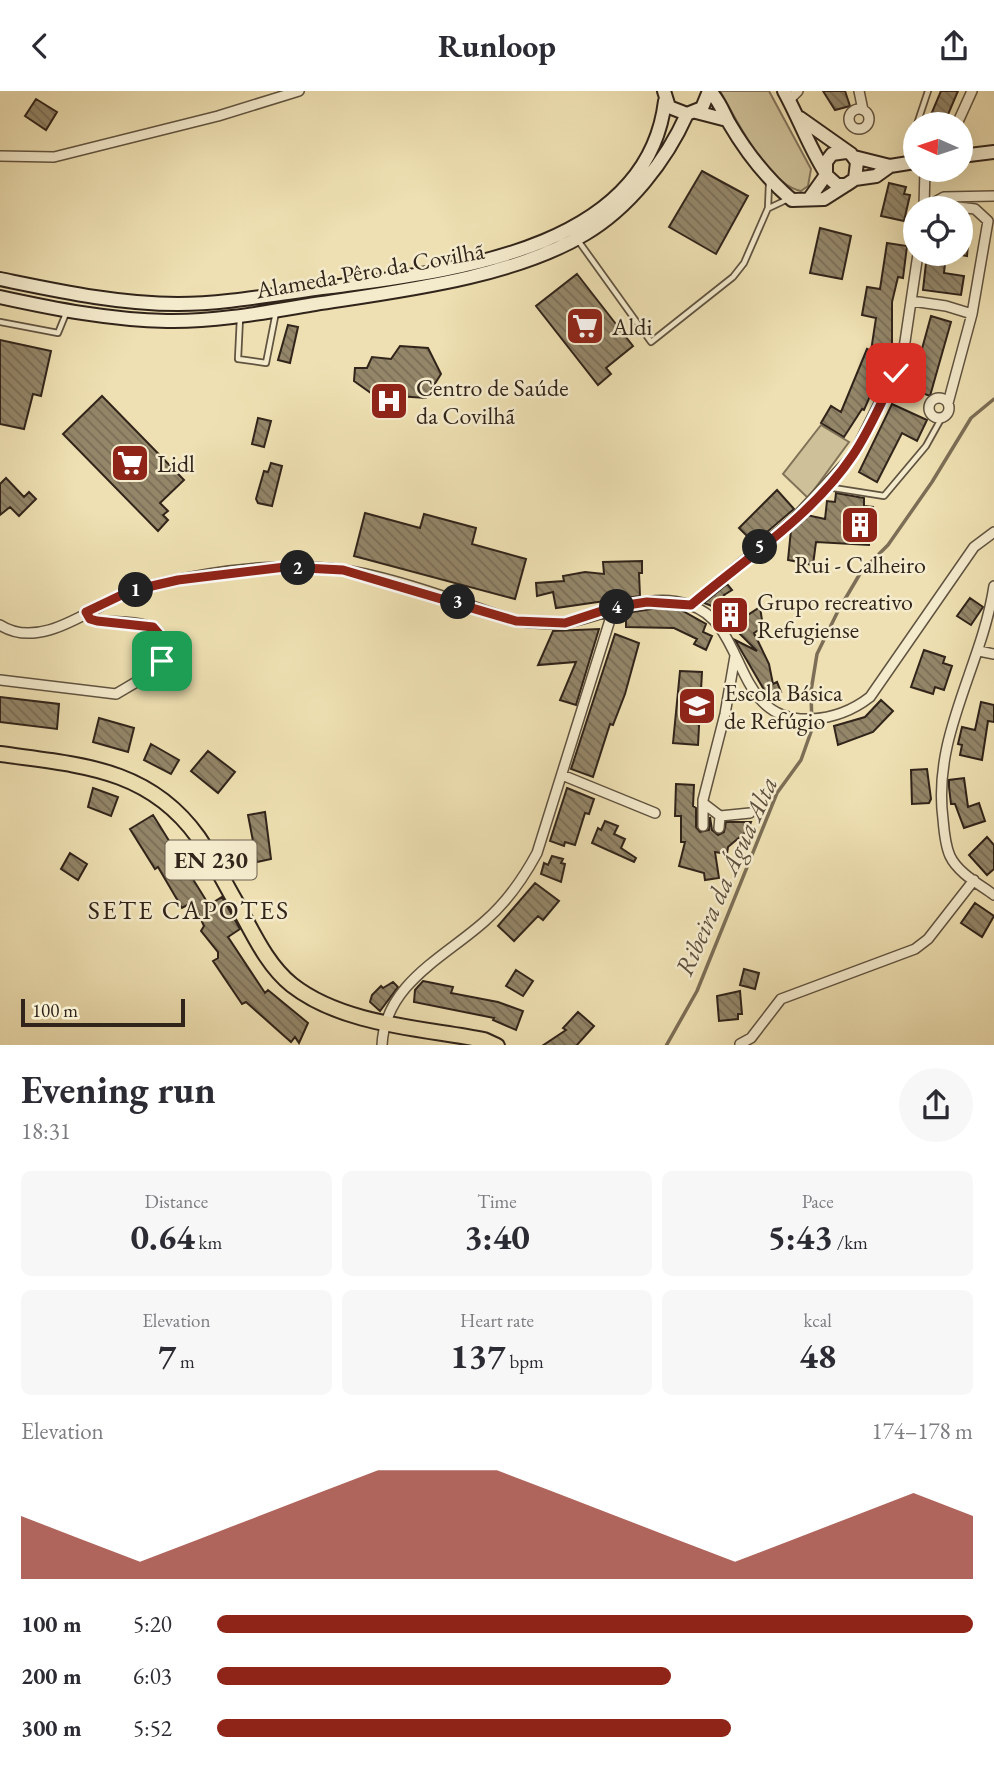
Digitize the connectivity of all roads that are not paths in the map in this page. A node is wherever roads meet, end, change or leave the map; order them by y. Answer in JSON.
{"nodes":[{"id":1,"x":299,"y":91,"type":"edge"},
{"id":2,"x":710,"y":91,"type":"edge"},
{"id":3,"x":859,"y":91,"type":"edge"},
{"id":4,"x":928,"y":91,"type":"edge"},
{"id":5,"x":972,"y":91,"type":"edge"},
{"id":6,"x":790,"y":94,"type":"edge"},
{"id":7,"x":665,"y":96,"type":"edge"},
{"id":8,"x":863,"y":110,"type":"dead end"},
{"id":9,"x":921,"y":112,"type":"edge"},
{"id":10,"x":962,"y":112,"type":"edge"},
{"id":11,"x":691,"y":113,"type":"junction"},
{"id":12,"x":800,"y":118,"type":"junction"},
{"id":13,"x":727,"y":120,"type":"junction"},
{"id":14,"x":994,"y":152,"type":"edge"},
{"id":15,"x":850,"y":155,"type":"junction"},
{"id":16,"x":973,"y":155,"type":"edge"},
{"id":17,"x":0,"y":156,"type":"edge"},
{"id":18,"x":903,"y":164,"type":"edge"},
{"id":19,"x":890,"y":166,"type":"junction"},
{"id":20,"x":826,"y":174,"type":"junction"},
{"id":21,"x":768,"y":178,"type":"junction"},
{"id":22,"x":850,"y":182,"type":"junction"},
{"id":23,"x":973,"y":196,"type":"edge"},
{"id":24,"x":994,"y":196,"type":"edge"},
{"id":25,"x":809,"y":198,"type":"junction"},
{"id":26,"x":792,"y":200,"type":"junction"},
{"id":27,"x":768,"y":208,"type":"junction"},
{"id":28,"x":973,"y":209,"type":"edge"},
{"id":29,"x":577,"y":238,"type":"junction"},
{"id":30,"x":916,"y":266,"type":"edge"},
{"id":31,"x":0,"y":279,"type":"edge"},
{"id":32,"x":0,"y":297,"type":"edge"},
{"id":33,"x":912,"y":301,"type":"junction"},
{"id":34,"x":67,"y":311,"type":"junction"},
{"id":35,"x":276,"y":311,"type":"junction"},
{"id":36,"x":972,"y":314,"type":"junction"},
{"id":37,"x":240,"y":315,"type":"junction"},
{"id":38,"x":0,"y":322,"type":"edge"},
{"id":39,"x":948,"y":403,"type":"junction"},
{"id":40,"x":940,"y":419,"type":"junction"},
{"id":41,"x":827,"y":487,"type":"junction"},
{"id":42,"x":994,"y":531,"type":"edge"},
{"id":43,"x":994,"y":586,"type":"edge"},
{"id":44,"x":691,"y":605,"type":"junction"},
{"id":45,"x":614,"y":607,"type":"junction"},
{"id":46,"x":86,"y":612,"type":"junction"},
{"id":47,"x":0,"y":625,"type":"edge"},
{"id":48,"x":979,"y":651,"type":"junction"},
{"id":49,"x":994,"y":655,"type":"edge"},
{"id":50,"x":734,"y":656,"type":"junction"},
{"id":51,"x":0,"y":680,"type":"edge"},
{"id":52,"x":0,"y":754,"type":"edge"},
{"id":53,"x":562,"y":775,"type":"junction"},
{"id":54,"x":703,"y":803,"type":"junction"},
{"id":55,"x":655,"y":813,"type":"dead end"},
{"id":56,"x":750,"y":813,"type":"dead end"},
{"id":57,"x":720,"y":816,"type":"junction"},
{"id":58,"x":703,"y":826,"type":"dead end"},
{"id":59,"x":719,"y":828,"type":"dead end"},
{"id":60,"x":974,"y":880,"type":"junction"},
{"id":61,"x":994,"y":895,"type":"edge"},
{"id":62,"x":385,"y":1021,"type":"junction"},
{"id":63,"x":740,"y":1044,"type":"dead end"},
{"id":64,"x":382,"y":1045,"type":"edge"},
{"id":65,"x":496,"y":1045,"type":"edge"}],
"edges":[{"from":1,"to":17,"type":"street"},
{"from":2,"to":11,"type":"main road","name":"Alameda Pêro da Covilhã"},
{"from":2,"to":13,"type":"main road"},
{"from":3,"to":8,"type":"street"},
{"from":4,"to":9,"type":"lane"},
{"from":5,"to":10,"type":"street"},
{"from":6,"to":12,"type":"main road"},
{"from":7,"to":11,"type":"main road","name":"Alameda Pêro da Covilhã"},
{"from":7,"to":31,"type":"main road","name":"Alameda Pêro da Covilhã"},
{"from":11,"to":13,"type":"main road"},
{"from":11,"to":29,"type":"main road","name":"Alameda Pêro da Covilhã"},
{"from":12,"to":15,"type":"main road"},
{"from":12,"to":20,"type":"main road"},
{"from":13,"to":21,"type":"main road"},
{"from":14,"to":16,"type":"main road"},
{"from":15,"to":19,"type":"main road"},
{"from":15,"to":20,"type":"main road"},
{"from":15,"to":22,"type":"main road"},
{"from":18,"to":19,"type":"main road"},
{"from":19,"to":22,"type":"main road"},
{"from":20,"to":22,"type":"main road"},
{"from":20,"to":25,"type":"main road"},
{"from":21,"to":26,"type":"main road"},
{"from":21,"to":27,"type":"lane"},
{"from":22,"to":25,"type":"main road"},
{"from":23,"to":24,"type":"street"},
{"from":25,"to":26,"type":"main road"},
{"from":26,"to":27,"type":"lane"},
{"from":27,"to":29,"type":"lane"},
{"from":28,"to":36,"type":"street"},
{"from":29,"to":35,"type":"main road","name":"Alameda Pêro da Covilhã"},
{"from":30,"to":33,"type":"street"},
{"from":32,"to":34,"type":"main road","name":"Alameda Pêro da Covilhã"},
{"from":33,"to":36,"type":"street"},
{"from":33,"to":41,"type":"street"},
{"from":34,"to":37,"type":"main road","name":"Alameda Pêro da Covilhã"},
{"from":34,"to":38,"type":"lane"},
{"from":35,"to":37,"type":"main road","name":"Alameda Pêro da Covilhã"},
{"from":35,"to":37,"type":"lane"},
{"from":36,"to":39,"type":"street"},
{"from":39,"to":40,"type":"street"},
{"from":39,"to":40,"type":"street"},
{"from":40,"to":41,"type":"lane"},
{"from":41,"to":44,"type":"street"},
{"from":42,"to":50,"type":"street"},
{"from":43,"to":48,"type":"street"},
{"from":44,"to":45,"type":"street"},
{"from":44,"to":50,"type":"street"},
{"from":45,"to":46,"type":"street"},
{"from":45,"to":53,"type":"street"},
{"from":46,"to":47,"type":"street"},
{"from":46,"to":51,"type":"street"},
{"from":48,"to":49,"type":"street"},
{"from":48,"to":60,"type":"street"},
{"from":50,"to":54,"type":"street"},
{"from":52,"to":62,"type":"main road","number":"EN 230"},
{"from":53,"to":55,"type":"street"},
{"from":53,"to":62,"type":"street"},
{"from":54,"to":57,"type":"street"},
{"from":54,"to":58,"type":"street"},
{"from":56,"to":57,"type":"street"},
{"from":57,"to":59,"type":"street"},
{"from":60,"to":61,"type":"street"},
{"from":60,"to":63,"type":"street"},
{"from":62,"to":64,"type":"street"},
{"from":62,"to":65,"type":"main road","number":"EN 230"}]}
